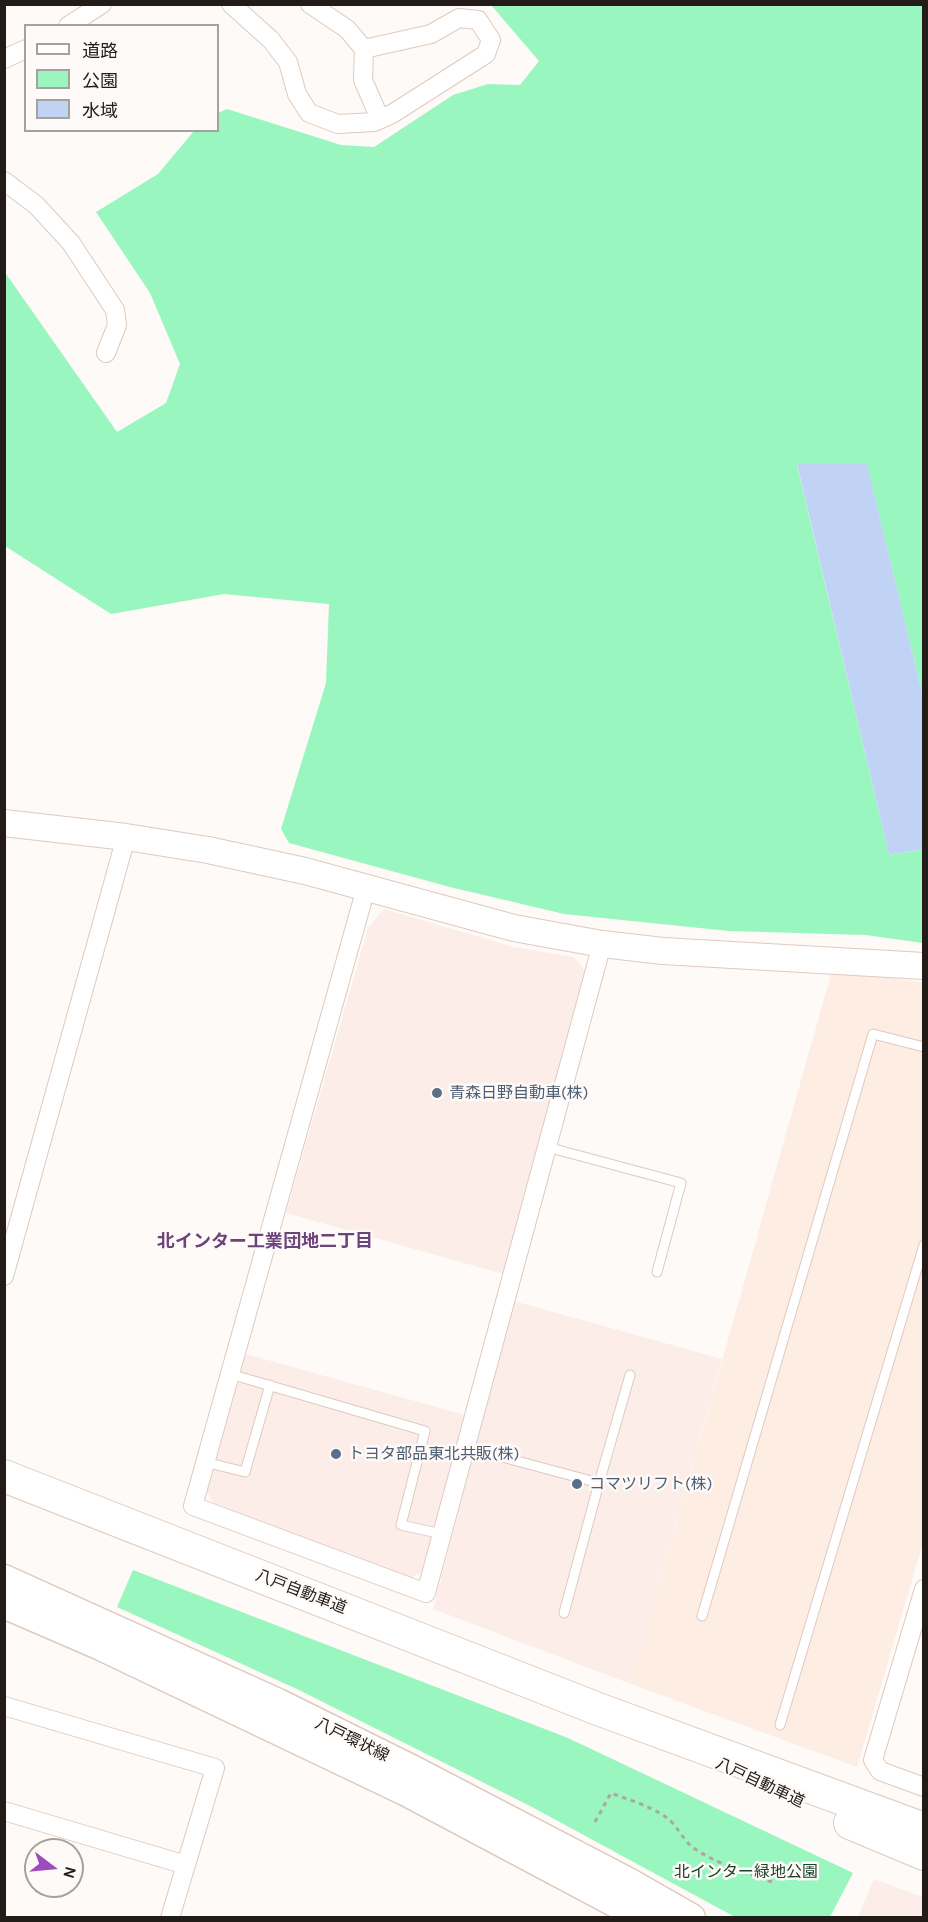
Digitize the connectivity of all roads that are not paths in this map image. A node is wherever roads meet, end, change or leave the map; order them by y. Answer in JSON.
{"nodes":[{"id":1,"x":102,"y":4,"type":"edge"},
{"id":2,"x":231,"y":4,"type":"edge"},
{"id":3,"x":310,"y":4,"type":"edge"},
{"id":4,"x":71,"y":24,"type":"edge"},
{"id":5,"x":364,"y":49,"type":"junction"},
{"id":6,"x":24,"y":50,"type":"edge"},
{"id":7,"x":4,"y":59,"type":"edge"},
{"id":8,"x":380,"y":119,"type":"junction"},
{"id":9,"x":4,"y":181,"type":"edge"},
{"id":10,"x":106,"y":353,"type":"dead end"},
{"id":11,"x":4,"y":823,"type":"edge"},
{"id":12,"x":126,"y":837,"type":"junction"},
{"id":13,"x":366,"y":888,"type":"junction"},
{"id":14,"x":602,"y":944,"type":"junction"},
{"id":15,"x":924,"y":966,"type":"edge"},
{"id":16,"x":924,"y":1047,"type":"edge"},
{"id":17,"x":546,"y":1147,"type":"junction"},
{"id":18,"x":924,"y":1245,"type":"edge"},
{"id":19,"x":657,"y":1272,"type":"dead end"},
{"id":20,"x":4,"y":1276,"type":"edge"},
{"id":21,"x":230,"y":1374,"type":"junction"},
{"id":22,"x":630,"y":1375,"type":"dead end"},
{"id":23,"x":270,"y":1385,"type":"junction"},
{"id":24,"x":465,"y":1447,"type":"junction"},
{"id":25,"x":206,"y":1462,"type":"junction"},
{"id":26,"x":4,"y":1476,"type":"edge"},
{"id":27,"x":599,"y":1483,"type":"junction"},
{"id":28,"x":442,"y":1534,"type":"junction"},
{"id":29,"x":4,"y":1579,"type":"edge"},
{"id":30,"x":924,"y":1589,"type":"edge"},
{"id":31,"x":4,"y":1604,"type":"edge"},
{"id":32,"x":564,"y":1613,"type":"dead end"},
{"id":33,"x":702,"y":1616,"type":"dead end"},
{"id":34,"x":4,"y":1706,"type":"edge"},
{"id":35,"x":598,"y":1709,"type":"junction"},
{"id":36,"x":780,"y":1725,"type":"dead end"},
{"id":37,"x":924,"y":1787,"type":"edge"},
{"id":38,"x":4,"y":1811,"type":"edge"},
{"id":39,"x":924,"y":1829,"type":"edge"},
{"id":40,"x":924,"y":1854,"type":"edge"},
{"id":41,"x":186,"y":1865,"type":"junction"},
{"id":42,"x":170,"y":1917,"type":"edge"},
{"id":43,"x":644,"y":1917,"type":"edge"},
{"id":44,"x":691,"y":1917,"type":"edge"}],
"edges":[{"from":1,"to":4,"type":"street"},
{"from":2,"to":8,"type":"street"},
{"from":3,"to":5,"type":"street"},
{"from":5,"to":8,"type":"street"},
{"from":5,"to":8,"type":"street"},
{"from":6,"to":7,"type":"street"},
{"from":9,"to":10,"type":"street"},
{"from":11,"to":12,"type":"street"},
{"from":12,"to":13,"type":"street"},
{"from":12,"to":20,"type":"street"},
{"from":13,"to":14,"type":"street"},
{"from":13,"to":21,"type":"street"},
{"from":14,"to":15,"type":"street"},
{"from":14,"to":17,"type":"street"},
{"from":16,"to":33,"type":"lane"},
{"from":17,"to":19,"type":"lane"},
{"from":17,"to":24,"type":"street"},
{"from":18,"to":36,"type":"lane"},
{"from":21,"to":23,"type":"lane"},
{"from":21,"to":25,"type":"street"},
{"from":22,"to":27,"type":"lane"},
{"from":23,"to":25,"type":"lane"},
{"from":23,"to":28,"type":"lane"},
{"from":24,"to":27,"type":"lane"},
{"from":24,"to":28,"type":"street"},
{"from":25,"to":28,"type":"street"},
{"from":26,"to":35,"type":"highway","name":"八戸自動車道"},
{"from":27,"to":32,"type":"lane"},
{"from":29,"to":44,"type":"main road","name":"八戸環状線"},
{"from":30,"to":37,"type":"street"},
{"from":31,"to":43,"type":"main road","name":"八戸環状線"},
{"from":34,"to":41,"type":"street"},
{"from":35,"to":39,"type":"highway","name":"八戸自動車道"},
{"from":35,"to":40,"type":"highway","name":"八戸自動車道"},
{"from":38,"to":41,"type":"street"},
{"from":41,"to":42,"type":"street"}]}
